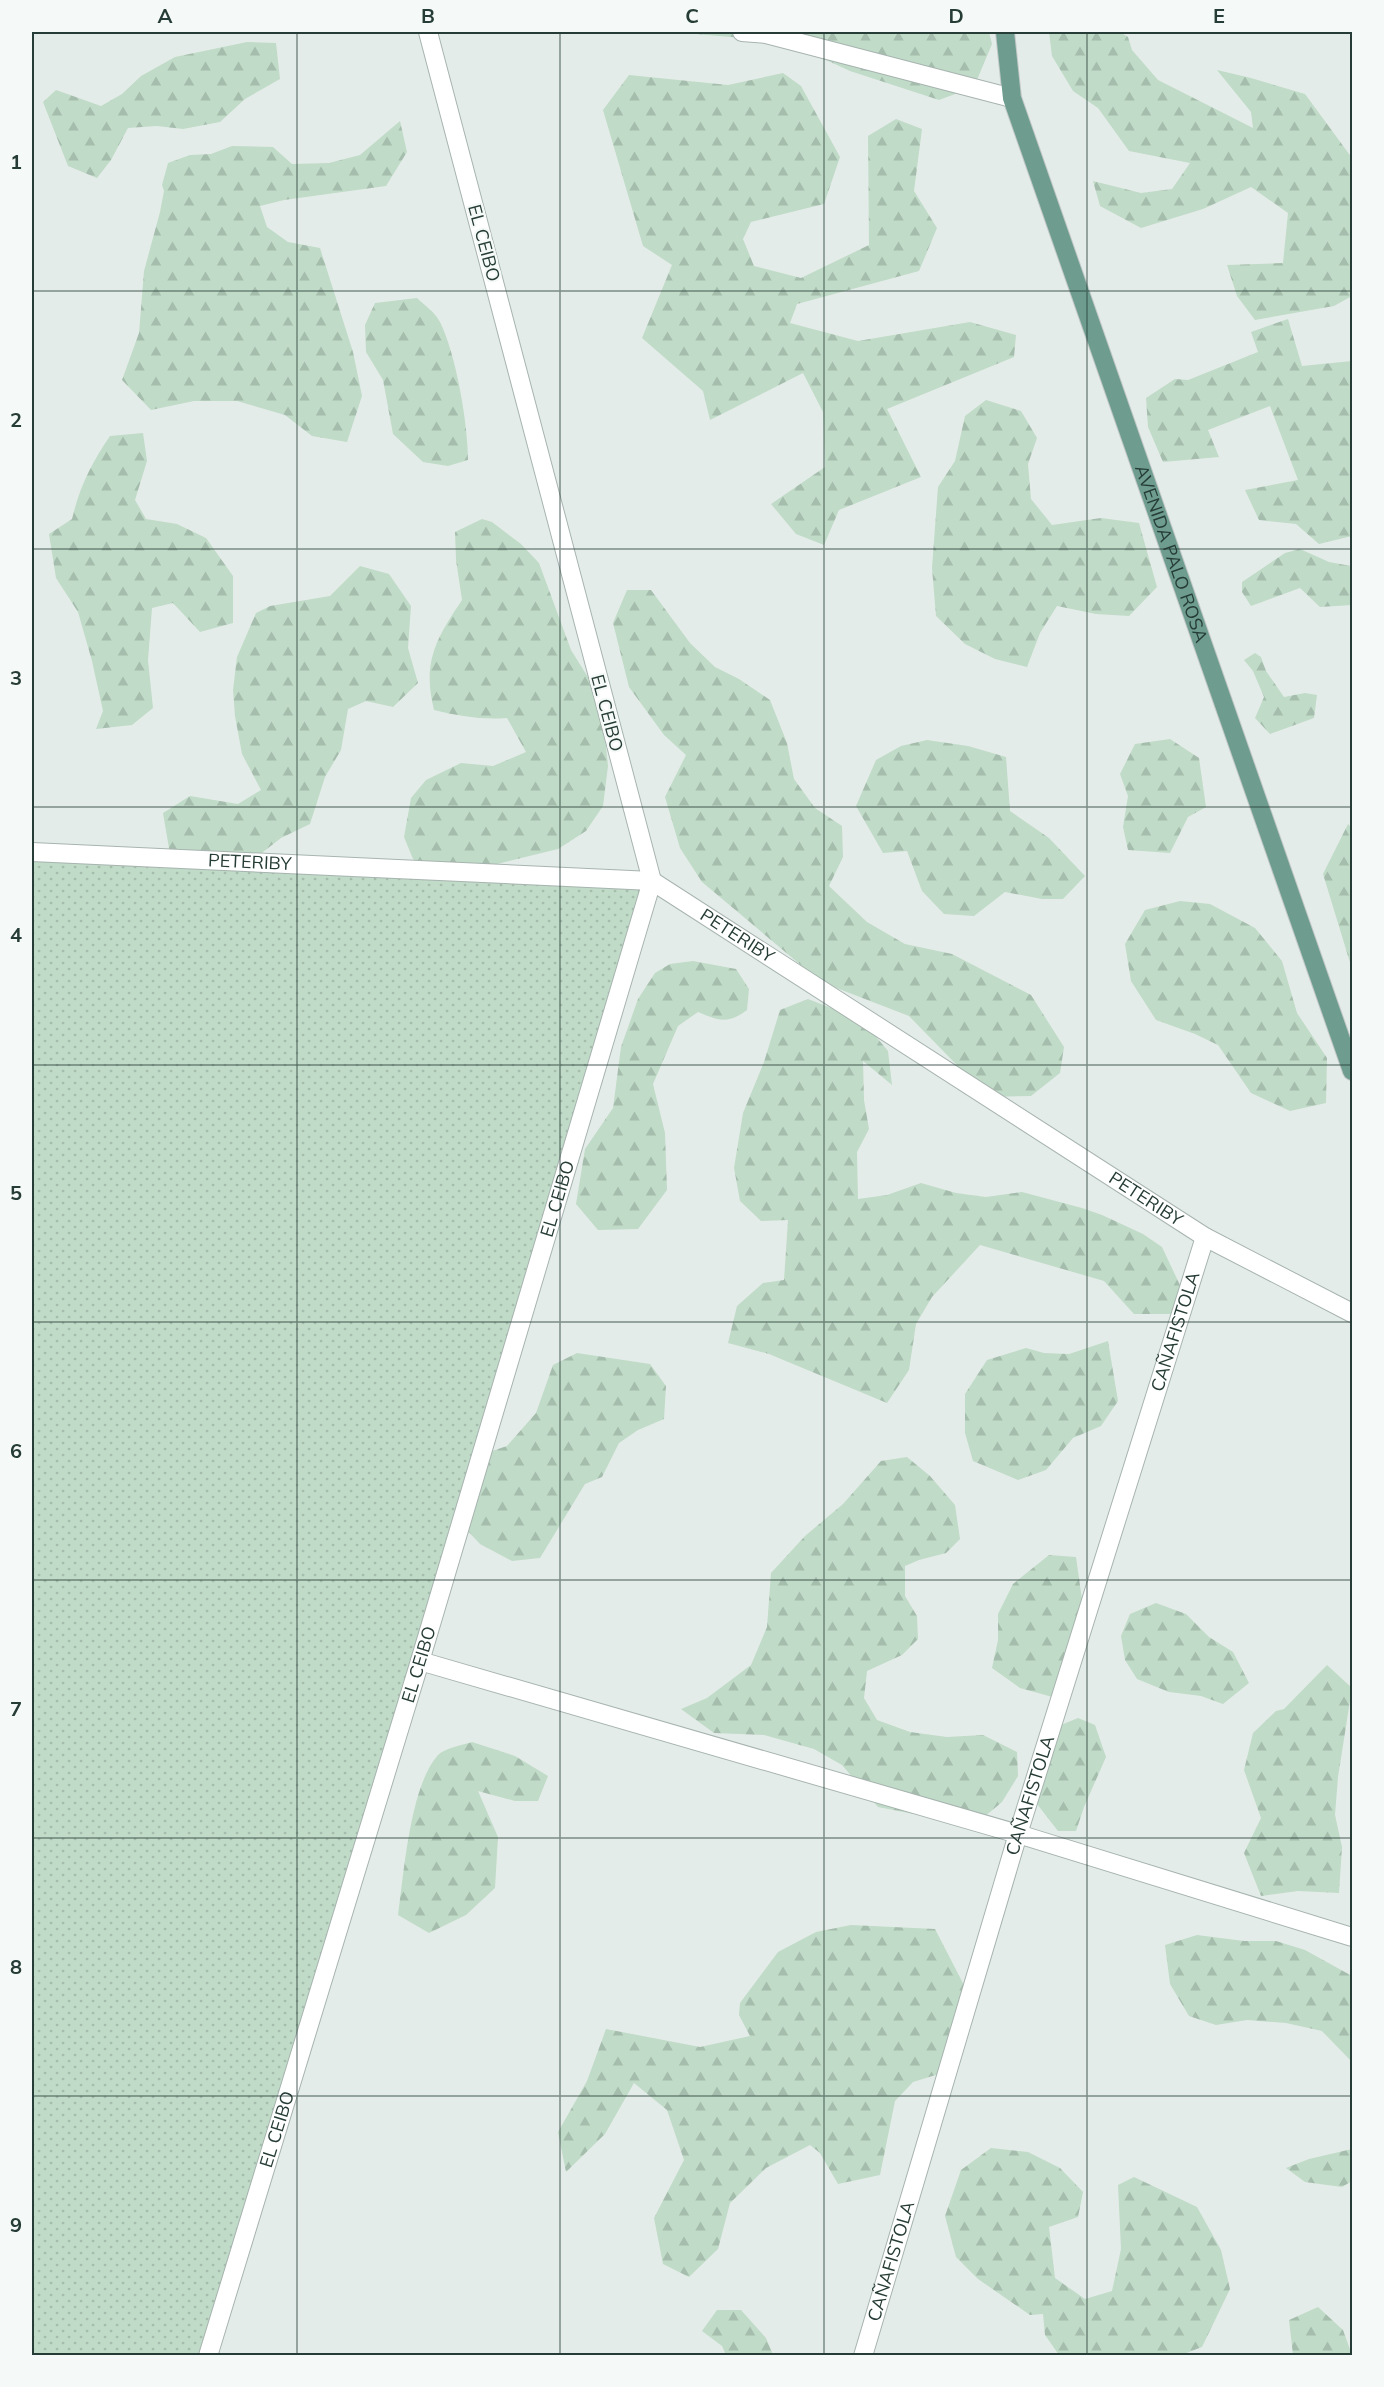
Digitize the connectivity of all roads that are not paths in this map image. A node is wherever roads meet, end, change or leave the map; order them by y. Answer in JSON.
{"nodes":[{"id":1,"x":428,"y":32,"type":"edge"},
{"id":2,"x":742,"y":32,"type":"edge"},
{"id":3,"x":1005,"y":32,"type":"edge"},
{"id":4,"x":1012,"y":98,"type":"junction"},
{"id":5,"x":32,"y":852,"type":"edge"},
{"id":6,"x":652,"y":881,"type":"junction"},
{"id":7,"x":1353,"y":1071,"type":"edge"},
{"id":8,"x":1205,"y":1238,"type":"junction"},
{"id":9,"x":1353,"y":1313,"type":"edge"},
{"id":10,"x":420,"y":1661,"type":"junction"},
{"id":11,"x":1018,"y":1834,"type":"junction"},
{"id":12,"x":1353,"y":1937,"type":"edge"},
{"id":13,"x":208,"y":2355,"type":"edge"},
{"id":14,"x":863,"y":2355,"type":"edge"}],
"edges":[{"from":1,"to":6,"type":"street","name":"EL CEIBO"},
{"from":2,"to":4,"type":"street"},
{"from":3,"to":4,"type":"main road","name":"AVENIDA PALO ROSA"},
{"from":4,"to":7,"type":"main road","name":"AVENIDA PALO ROSA"},
{"from":5,"to":6,"type":"street","name":"PETERIBY"},
{"from":6,"to":8,"type":"street","name":"PETERIBY"},
{"from":6,"to":10,"type":"street","name":"EL CEIBO"},
{"from":8,"to":9,"type":"street","name":"PETERIBY"},
{"from":8,"to":11,"type":"street","name":"CAÑAFISTOLA"},
{"from":10,"to":11,"type":"street"},
{"from":10,"to":13,"type":"street","name":"EL CEIBO"},
{"from":11,"to":12,"type":"street"},
{"from":11,"to":14,"type":"street","name":"CAÑAFISTOLA"}]}
